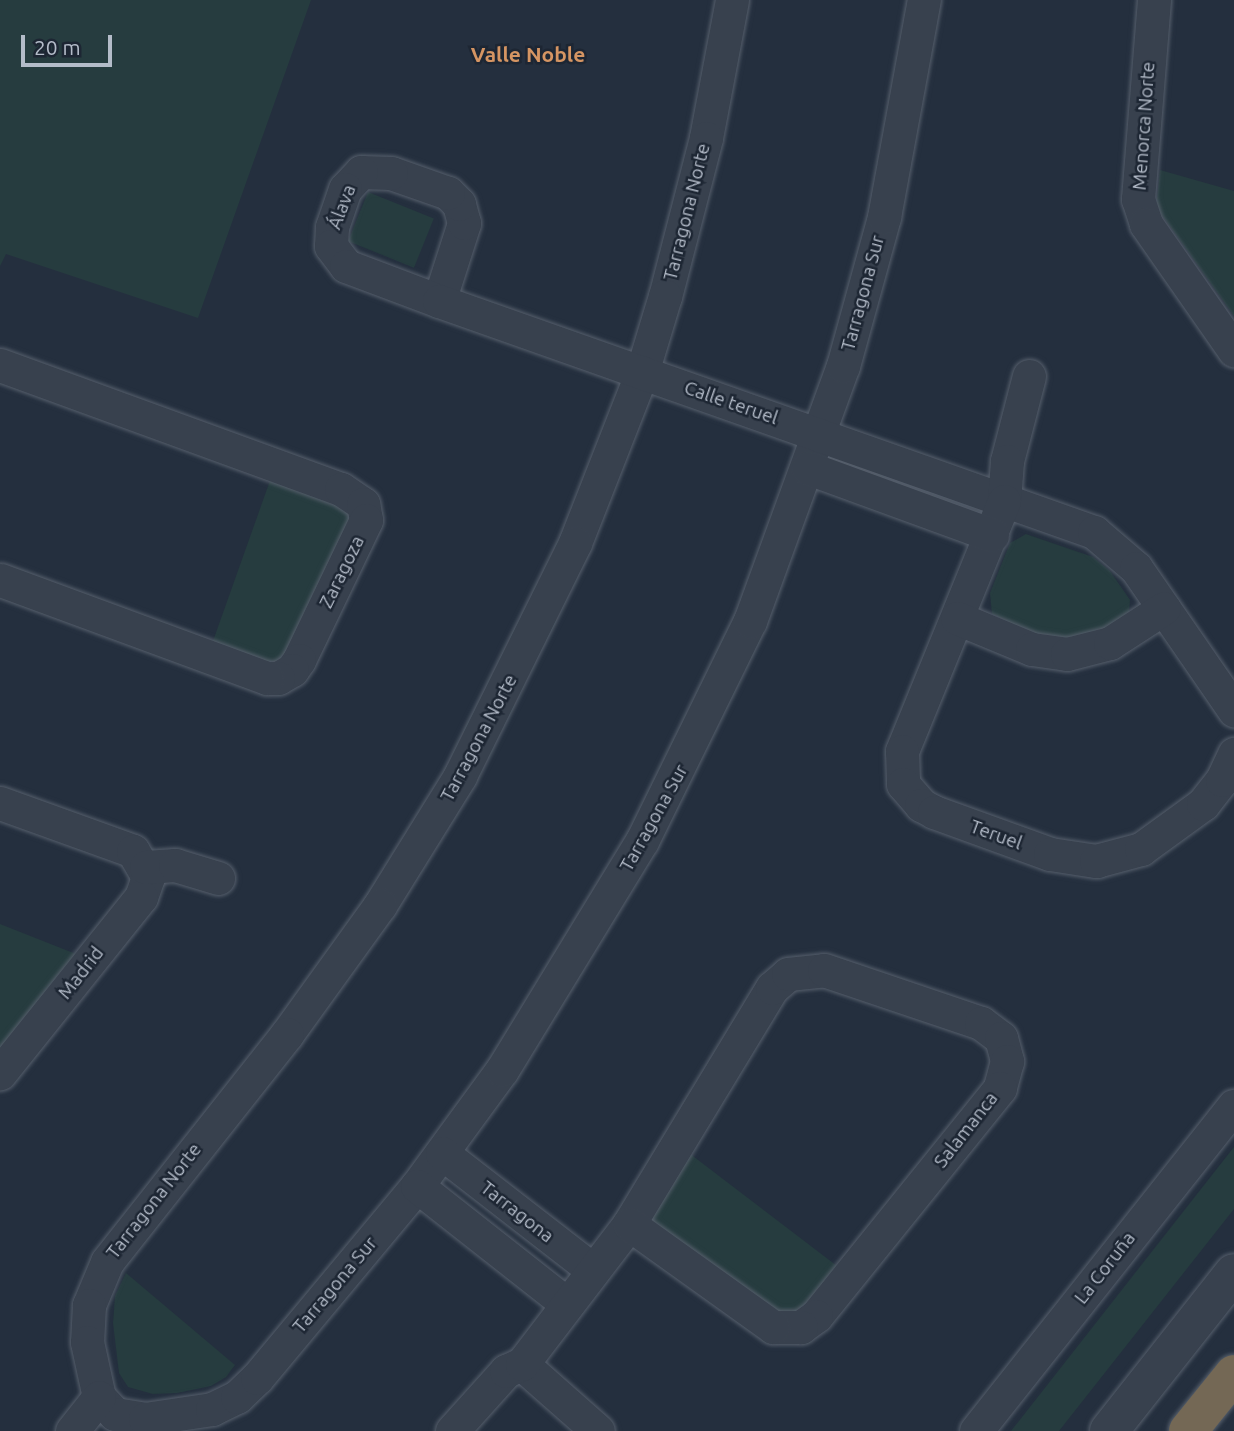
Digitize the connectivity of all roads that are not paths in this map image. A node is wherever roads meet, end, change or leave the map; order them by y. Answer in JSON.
{"nodes":[{"id":1,"x":732,"y":0,"type":"edge"},
{"id":2,"x":923,"y":0,"type":"edge"},
{"id":3,"x":1154,"y":0,"type":"edge"},
{"id":4,"x":439,"y":301,"type":"dead end"},
{"id":5,"x":1234,"y":350,"type":"edge"},
{"id":6,"x":0,"y":365,"type":"edge"},
{"id":7,"x":642,"y":372,"type":"junction"},
{"id":8,"x":1029,"y":376,"type":"dead end"},
{"id":9,"x":820,"y":433,"type":"junction"},
{"id":10,"x":808,"y":468,"type":"junction"},
{"id":11,"x":1004,"y":501,"type":"junction"},
{"id":12,"x":992,"y":535,"type":"junction"},
{"id":13,"x":0,"y":580,"type":"edge"},
{"id":14,"x":1164,"y":608,"type":"junction"},
{"id":15,"x":957,"y":618,"type":"junction"},
{"id":16,"x":1234,"y":710,"type":"edge"},
{"id":17,"x":1234,"y":754,"type":"edge"},
{"id":18,"x":0,"y":803,"type":"edge"},
{"id":19,"x":146,"y":867,"type":"junction"},
{"id":20,"x":218,"y":878,"type":"dead end"},
{"id":21,"x":0,"y":1073,"type":"edge"},
{"id":22,"x":1234,"y":1106,"type":"edge"},
{"id":23,"x":442,"y":1153,"type":"junction"},
{"id":24,"x":417,"y":1186,"type":"junction"},
{"id":25,"x":629,"y":1224,"type":"junction"},
{"id":26,"x":593,"y":1270,"type":"junction"},
{"id":27,"x":1234,"y":1273,"type":"edge"},
{"id":28,"x":567,"y":1304,"type":"junction"},
{"id":29,"x":522,"y":1364,"type":"junction"},
{"id":30,"x":1234,"y":1374,"type":"edge"},
{"id":31,"x":99,"y":1397,"type":"junction"},
{"id":32,"x":121,"y":1425,"type":"edge"},
{"id":33,"x":72,"y":1431,"type":"edge"},
{"id":34,"x":452,"y":1431,"type":"edge"},
{"id":35,"x":598,"y":1431,"type":"edge"},
{"id":36,"x":976,"y":1431,"type":"edge"},
{"id":37,"x":1109,"y":1431,"type":"edge"},
{"id":38,"x":1188,"y":1431,"type":"edge"}],
"edges":[{"from":1,"to":7,"type":"street","name":"Tarragona Norte"},
{"from":2,"to":9,"type":"street","name":"Tarragona Sur"},
{"from":3,"to":5,"type":"street","name":"Menorca Norte"},
{"from":4,"to":7,"type":"street"},
{"from":6,"to":13,"type":"street","name":"Zaragoza"},
{"from":7,"to":9,"type":"street","name":"Calle teruel"},
{"from":7,"to":31,"type":"street","name":"Tarragona Norte"},
{"from":8,"to":11,"type":"street","name":"Teruel"},
{"from":9,"to":10,"type":"street","name":"Tarragona Sur"},
{"from":9,"to":11,"type":"street"},
{"from":10,"to":12,"type":"street"},
{"from":10,"to":23,"type":"street","name":"Tarragona Sur"},
{"from":11,"to":12,"type":"street","name":"Teruel"},
{"from":11,"to":14,"type":"street"},
{"from":12,"to":15,"type":"street","name":"Teruel"},
{"from":14,"to":15,"type":"street"},
{"from":14,"to":16,"type":"street"},
{"from":15,"to":17,"type":"street","name":"Teruel"},
{"from":18,"to":19,"type":"street"},
{"from":19,"to":20,"type":"street"},
{"from":19,"to":21,"type":"street","name":"Madrid"},
{"from":22,"to":36,"type":"street","name":"La Coruña"},
{"from":23,"to":24,"type":"street","name":"Tarragona Sur"},
{"from":23,"to":26,"type":"street","name":"Tarragona"},
{"from":24,"to":28,"type":"street"},
{"from":24,"to":32,"type":"street","name":"Tarragona Sur"},
{"from":25,"to":25,"type":"street","name":"Salamanca"},
{"from":25,"to":26,"type":"street","name":"Salamanca"},
{"from":26,"to":28,"type":"street","name":"Salamanca"},
{"from":27,"to":37,"type":"street"},
{"from":28,"to":29,"type":"street","name":"Salamanca"},
{"from":29,"to":34,"type":"street","name":"Salamanca"},
{"from":29,"to":35,"type":"street"},
{"from":30,"to":38,"type":"highway"},
{"from":31,"to":32,"type":"street","name":"Tarragona Sur"},
{"from":31,"to":33,"type":"street"}]}
